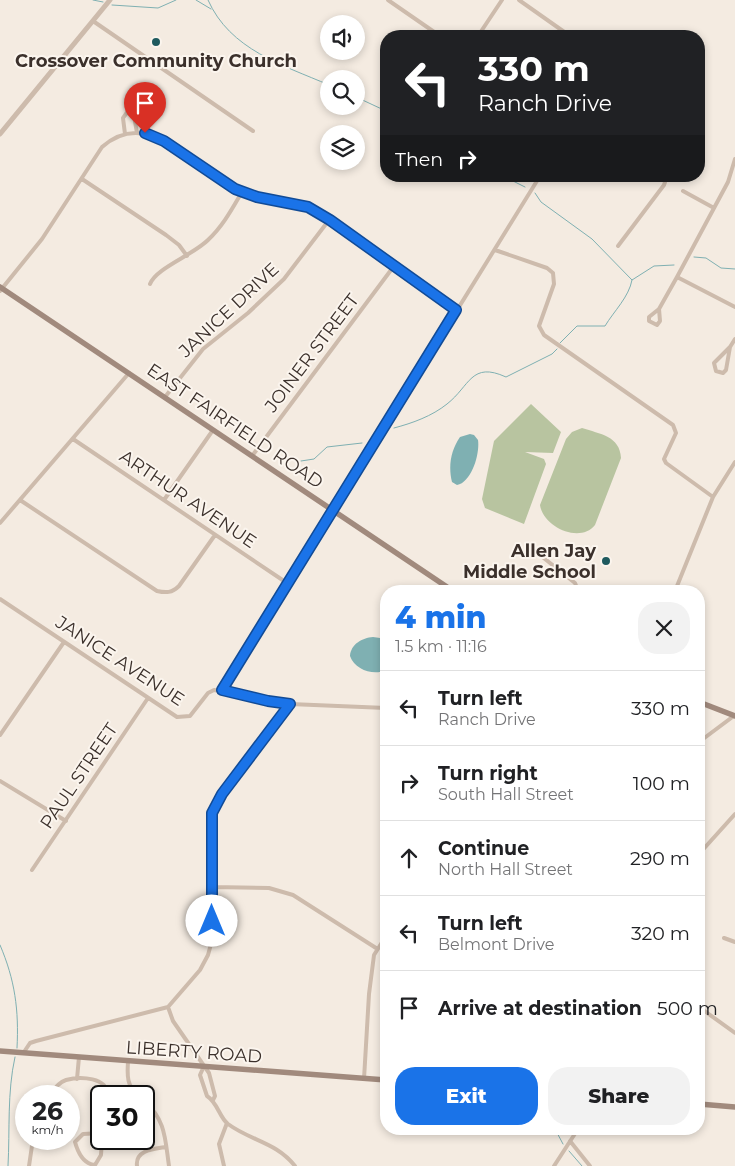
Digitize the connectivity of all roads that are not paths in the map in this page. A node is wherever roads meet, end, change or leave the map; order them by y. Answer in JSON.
{"nodes":[{"id":1,"x":110,"y":0,"type":"edge"},
{"id":2,"x":388,"y":0,"type":"edge"},
{"id":3,"x":502,"y":0,"type":"edge"},
{"id":4,"x":519,"y":0,"type":"edge"},
{"id":5,"x":94,"y":21,"type":"junction"},
{"id":6,"x":431,"y":30,"type":"edge"},
{"id":7,"x":482,"y":30,"type":"edge"},
{"id":8,"x":562,"y":30,"type":"edge"},
{"id":9,"x":252,"y":131,"type":"dead end"},
{"id":10,"x":137,"y":132,"type":"junction"},
{"id":11,"x":0,"y":134,"type":"edge"},
{"id":12,"x":125,"y":134,"type":"junction"},
{"id":13,"x":735,"y":159,"type":"edge"},
{"id":14,"x":82,"y":179,"type":"junction"},
{"id":15,"x":536,"y":182,"type":"edge"},
{"id":16,"x":661,"y":182,"type":"edge"},
{"id":17,"x":242,"y":192,"type":"junction"},
{"id":18,"x":683,"y":192,"type":"dead end"},
{"id":19,"x":714,"y":208,"type":"junction"},
{"id":20,"x":330,"y":220,"type":"junction"},
{"id":21,"x":618,"y":246,"type":"dead end"},
{"id":22,"x":495,"y":250,"type":"junction"},
{"id":23,"x":187,"y":256,"type":"junction"},
{"id":24,"x":394,"y":266,"type":"junction"},
{"id":25,"x":677,"y":276,"type":"junction"},
{"id":26,"x":150,"y":284,"type":"dead end"},
{"id":27,"x":1,"y":289,"type":"edge"},
{"id":28,"x":735,"y":307,"type":"edge"},
{"id":29,"x":659,"y":309,"type":"dead end"},
{"id":30,"x":456,"y":310,"type":"junction"},
{"id":31,"x":735,"y":339,"type":"edge"},
{"id":32,"x":730,"y":348,"type":"junction"},
{"id":33,"x":129,"y":373,"type":"junction"},
{"id":34,"x":164,"y":397,"type":"junction"},
{"id":35,"x":213,"y":430,"type":"junction"},
{"id":36,"x":73,"y":439,"type":"junction"},
{"id":37,"x":252,"y":456,"type":"junction"},
{"id":38,"x":735,"y":462,"type":"edge"},
{"id":39,"x":714,"y":496,"type":"junction"},
{"id":40,"x":20,"y":500,"type":"junction"},
{"id":41,"x":164,"y":500,"type":"junction"},
{"id":42,"x":334,"y":510,"type":"junction"},
{"id":43,"x":0,"y":523,"type":"edge"},
{"id":44,"x":215,"y":535,"type":"junction"},
{"id":45,"x":530,"y":547,"type":"dead end"},
{"id":46,"x":287,"y":583,"type":"junction"},
{"id":47,"x":444,"y":585,"type":"edge"},
{"id":48,"x":576,"y":585,"type":"edge"},
{"id":49,"x":677,"y":585,"type":"edge"},
{"id":50,"x":0,"y":599,"type":"edge"},
{"id":51,"x":64,"y":642,"type":"junction"},
{"id":52,"x":222,"y":690,"type":"junction"},
{"id":53,"x":148,"y":698,"type":"junction"},
{"id":54,"x":290,"y":704,"type":"junction"},
{"id":55,"x":705,"y":704,"type":"edge"},
{"id":56,"x":380,"y":708,"type":"edge"},
{"id":57,"x":735,"y":716,"type":"edge"},
{"id":58,"x":0,"y":735,"type":"edge"},
{"id":59,"x":705,"y":738,"type":"edge"},
{"id":60,"x":0,"y":781,"type":"edge"},
{"id":61,"x":735,"y":814,"type":"edge"},
{"id":62,"x":66,"y":821,"type":"junction"},
{"id":63,"x":705,"y":847,"type":"edge"},
{"id":64,"x":32,"y":870,"type":"dead end"},
{"id":65,"x":212,"y":887,"type":"junction"},
{"id":66,"x":724,"y":938,"type":"dead end"},
{"id":67,"x":735,"y":942,"type":"edge"},
{"id":68,"x":380,"y":943,"type":"edge"},
{"id":69,"x":376,"y":948,"type":"junction"},
{"id":70,"x":168,"y":1007,"type":"junction"},
{"id":71,"x":705,"y":1011,"type":"edge"},
{"id":72,"x":735,"y":1032,"type":"edge"},
{"id":73,"x":0,"y":1051,"type":"edge"},
{"id":74,"x":24,"y":1052,"type":"junction"},
{"id":75,"x":79,"y":1057,"type":"junction"},
{"id":76,"x":128,"y":1062,"type":"junction"},
{"id":77,"x":204,"y":1066,"type":"junction"},
{"id":78,"x":77,"y":1079,"type":"junction"},
{"id":79,"x":364,"y":1079,"type":"junction"},
{"id":80,"x":380,"y":1080,"type":"edge"},
{"id":81,"x":58,"y":1085,"type":"edge"},
{"id":82,"x":104,"y":1085,"type":"edge"},
{"id":83,"x":130,"y":1085,"type":"edge"},
{"id":84,"x":213,"y":1100,"type":"junction"},
{"id":85,"x":705,"y":1104,"type":"edge"},
{"id":86,"x":735,"y":1107,"type":"edge"},
{"id":87,"x":155,"y":1112,"type":"edge"},
{"id":88,"x":227,"y":1124,"type":"junction"},
{"id":89,"x":90,"y":1134,"type":"edge"},
{"id":90,"x":574,"y":1135,"type":"edge"},
{"id":91,"x":570,"y":1141,"type":"junction"},
{"id":92,"x":166,"y":1147,"type":"junction"},
{"id":93,"x":32,"y":1150,"type":"edge"},
{"id":94,"x":100,"y":1150,"type":"edge"},
{"id":95,"x":30,"y":1166,"type":"edge"},
{"id":96,"x":137,"y":1166,"type":"edge"},
{"id":97,"x":168,"y":1166,"type":"edge"},
{"id":98,"x":224,"y":1166,"type":"edge"},
{"id":99,"x":295,"y":1166,"type":"edge"},
{"id":100,"x":554,"y":1166,"type":"edge"},
{"id":101,"x":590,"y":1166,"type":"edge"}],
"edges":[{"from":1,"to":5,"type":"street"},
{"from":2,"to":6,"type":"street"},
{"from":3,"to":7,"type":"street"},
{"from":4,"to":8,"type":"street"},
{"from":5,"to":9,"type":"street"},
{"from":5,"to":11,"type":"street"},
{"from":10,"to":12,"type":"street"},
{"from":10,"to":12,"type":"street"},
{"from":10,"to":17,"type":"street"},
{"from":12,"to":14,"type":"street"},
{"from":13,"to":19,"type":"street"},
{"from":14,"to":23,"type":"street"},
{"from":14,"to":27,"type":"street"},
{"from":15,"to":22,"type":"street"},
{"from":16,"to":21,"type":"street"},
{"from":17,"to":20,"type":"street"},
{"from":17,"to":23,"type":"street"},
{"from":18,"to":19,"type":"street"},
{"from":19,"to":25,"type":"street"},
{"from":20,"to":24,"type":"street"},
{"from":20,"to":34,"type":"street","name":"JANICE DRIVE"},
{"from":22,"to":30,"type":"street"},
{"from":22,"to":39,"type":"street"},
{"from":23,"to":26,"type":"street"},
{"from":24,"to":30,"type":"street"},
{"from":24,"to":37,"type":"street","name":"JOINER STREET"},
{"from":25,"to":28,"type":"street"},
{"from":25,"to":29,"type":"street"},
{"from":27,"to":33,"type":"main road","name":"EAST FAIRFIELD ROAD"},
{"from":30,"to":42,"type":"street"},
{"from":31,"to":32,"type":"street"},
{"from":32,"to":32,"type":"street"},
{"from":33,"to":34,"type":"main road","name":"EAST FAIRFIELD ROAD"},
{"from":33,"to":36,"type":"street"},
{"from":34,"to":35,"type":"main road","name":"EAST FAIRFIELD ROAD"},
{"from":35,"to":37,"type":"main road","name":"EAST FAIRFIELD ROAD"},
{"from":35,"to":41,"type":"street"},
{"from":36,"to":40,"type":"street"},
{"from":36,"to":41,"type":"street","name":"ARTHUR AVENUE"},
{"from":37,"to":42,"type":"main road","name":"EAST FAIRFIELD ROAD"},
{"from":38,"to":39,"type":"street"},
{"from":39,"to":49,"type":"street"},
{"from":40,"to":43,"type":"street"},
{"from":40,"to":44,"type":"street"},
{"from":41,"to":44,"type":"street","name":"ARTHUR AVENUE"},
{"from":42,"to":46,"type":"street"},
{"from":42,"to":47,"type":"main road","name":"EAST FAIRFIELD ROAD"},
{"from":44,"to":46,"type":"street","name":"ARTHUR AVENUE"},
{"from":45,"to":48,"type":"street"},
{"from":46,"to":52,"type":"street"},
{"from":50,"to":51,"type":"street","name":"JANICE AVENUE"},
{"from":51,"to":53,"type":"street","name":"JANICE AVENUE"},
{"from":51,"to":58,"type":"street"},
{"from":52,"to":53,"type":"street","name":"JANICE AVENUE"},
{"from":52,"to":54,"type":"street"},
{"from":53,"to":62,"type":"street","name":"PAUL STREET"},
{"from":54,"to":56,"type":"street"},
{"from":54,"to":65,"type":"street"},
{"from":55,"to":57,"type":"main road"},
{"from":57,"to":59,"type":"street"},
{"from":60,"to":62,"type":"street"},
{"from":61,"to":63,"type":"street"},
{"from":62,"to":64,"type":"street","name":"PAUL STREET"},
{"from":65,"to":69,"type":"street"},
{"from":65,"to":70,"type":"street"},
{"from":66,"to":67,"type":"street"},
{"from":68,"to":69,"type":"street"},
{"from":69,"to":79,"type":"street"},
{"from":70,"to":74,"type":"street"},
{"from":70,"to":77,"type":"street"},
{"from":71,"to":72,"type":"street"},
{"from":73,"to":74,"type":"main road","name":"LIBERTY ROAD"},
{"from":74,"to":75,"type":"main road","name":"LIBERTY ROAD"},
{"from":75,"to":76,"type":"main road","name":"LIBERTY ROAD"},
{"from":75,"to":78,"type":"street"},
{"from":76,"to":77,"type":"main road","name":"LIBERTY ROAD"},
{"from":76,"to":83,"type":"street"},
{"from":77,"to":79,"type":"main road","name":"LIBERTY ROAD"},
{"from":77,"to":84,"type":"street"},
{"from":77,"to":84,"type":"street"},
{"from":78,"to":81,"type":"street"},
{"from":78,"to":82,"type":"street"},
{"from":79,"to":80,"type":"main road","name":"LIBERTY ROAD"},
{"from":84,"to":88,"type":"street"},
{"from":85,"to":86,"type":"main road"},
{"from":87,"to":92,"type":"street"},
{"from":88,"to":98,"type":"street"},
{"from":88,"to":99,"type":"street"},
{"from":89,"to":94,"type":"street"},
{"from":90,"to":91,"type":"street"},
{"from":91,"to":100,"type":"street"},
{"from":91,"to":101,"type":"street"},
{"from":92,"to":96,"type":"street"},
{"from":92,"to":97,"type":"street"},
{"from":93,"to":95,"type":"street"}]}
